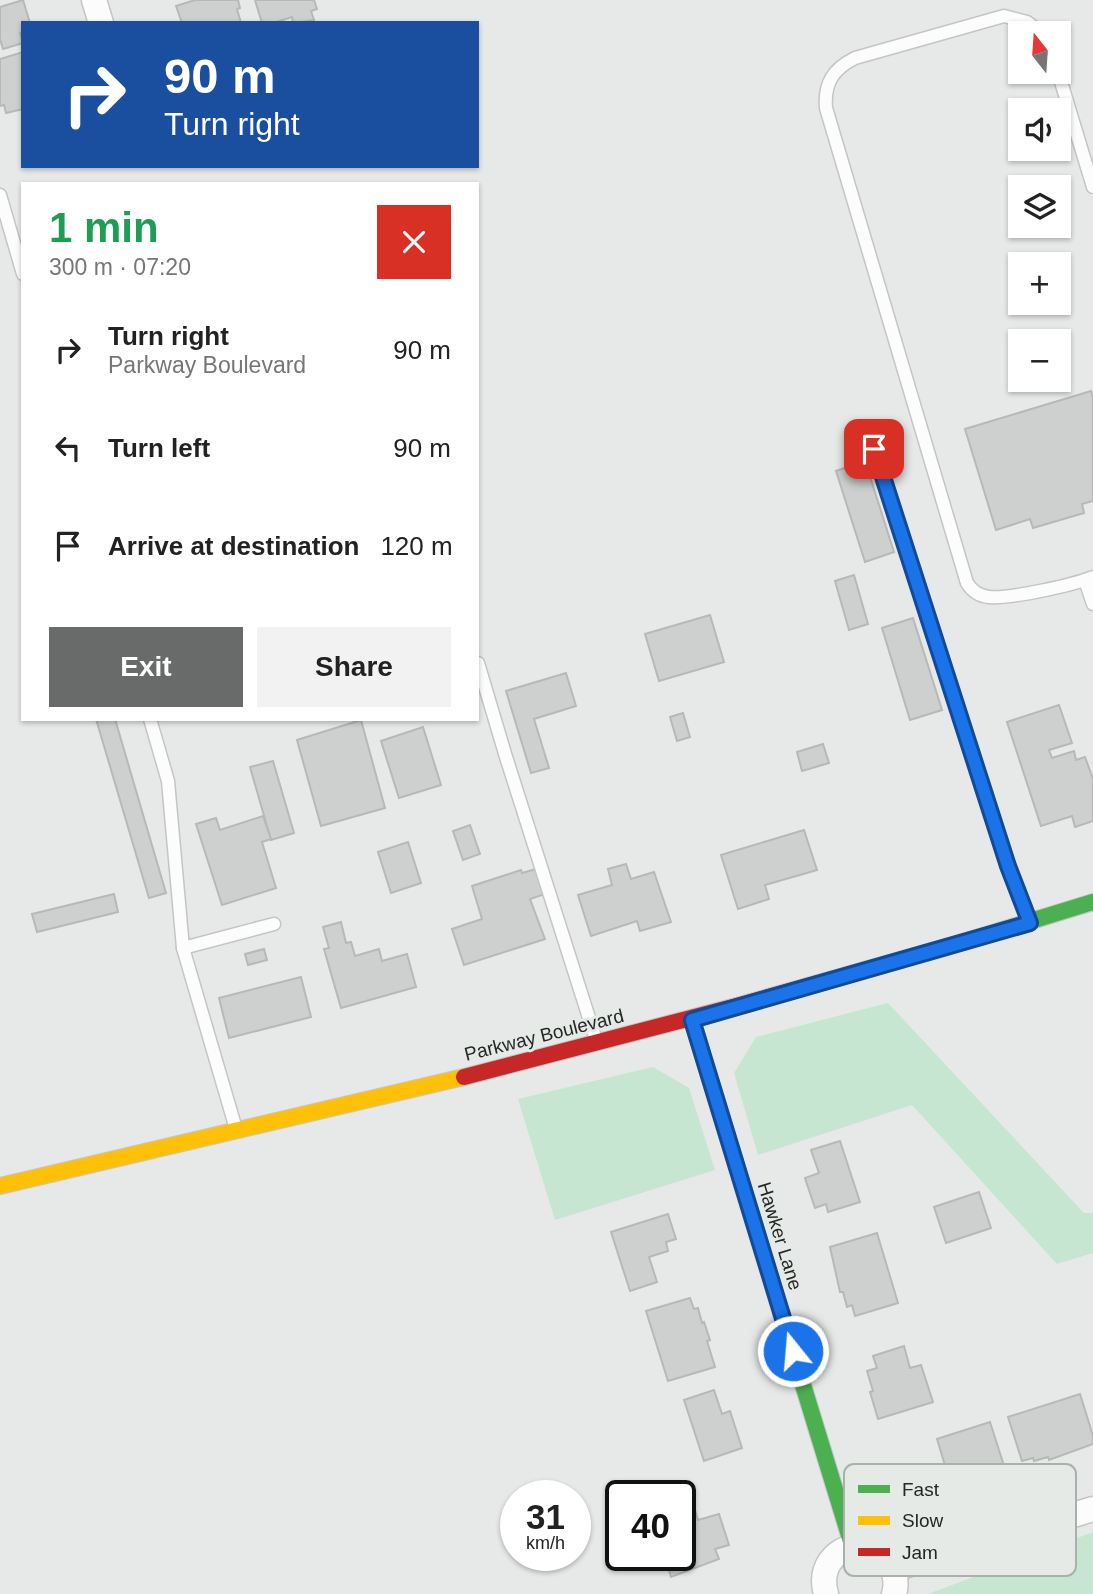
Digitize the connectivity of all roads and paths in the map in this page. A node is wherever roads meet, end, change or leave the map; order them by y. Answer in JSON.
{"nodes":[{"id":1,"x":94,"y":0,"type":"edge"},
{"id":2,"x":100,"y":21,"type":"edge"},
{"id":3,"x":1024,"y":21,"type":"edge"},
{"id":4,"x":1062,"y":84,"type":"edge"},
{"id":5,"x":1093,"y":187,"type":"edge"},
{"id":6,"x":0,"y":195,"type":"edge"},
{"id":7,"x":21,"y":267,"type":"edge"},
{"id":8,"x":874,"y":449,"type":"dead end"},
{"id":9,"x":1089,"y":579,"type":"edge"},
{"id":10,"x":1093,"y":604,"type":"edge"},
{"id":11,"x":479,"y":666,"type":"edge"},
{"id":12,"x":151,"y":721,"type":"edge"},
{"id":13,"x":1093,"y":902,"type":"edge"},
{"id":14,"x":1030,"y":923,"type":"junction"},
{"id":15,"x":274,"y":924,"type":"dead end"},
{"id":16,"x":183,"y":948,"type":"junction"},
{"id":17,"x":692,"y":1020,"type":"junction"},
{"id":18,"x":597,"y":1044,"type":"junction"},
{"id":19,"x":237,"y":1133,"type":"junction"},
{"id":20,"x":0,"y":1186,"type":"edge"},
{"id":21,"x":1093,"y":1510,"type":"edge"},
{"id":22,"x":1076,"y":1515,"type":"edge"},
{"id":23,"x":844,"y":1519,"type":"edge"},
{"id":24,"x":844,"y":1550,"type":"edge"},
{"id":25,"x":895,"y":1576,"type":"edge"},
{"id":26,"x":822,"y":1593,"type":"edge"},
{"id":27,"x":894,"y":1594,"type":"edge"}],
"edges":[{"from":1,"to":2,"type":"street"},
{"from":3,"to":9,"type":"lane"},
{"from":4,"to":5,"type":"lane"},
{"from":6,"to":7,"type":"lane"},
{"from":8,"to":14,"type":"lane"},
{"from":9,"to":10,"type":"lane"},
{"from":11,"to":18,"type":"lane"},
{"from":12,"to":16,"type":"lane"},
{"from":13,"to":14,"type":"street","name":"Parkway Boulevard"},
{"from":14,"to":17,"type":"street","name":"Parkway Boulevard"},
{"from":15,"to":16,"type":"lane"},
{"from":16,"to":19,"type":"lane"},
{"from":17,"to":18,"type":"street","name":"Parkway Boulevard"},
{"from":17,"to":23,"type":"street","name":"Hawker Lane"},
{"from":18,"to":19,"type":"street","name":"Parkway Boulevard"},
{"from":19,"to":20,"type":"street","name":"Parkway Boulevard"},
{"from":21,"to":22,"type":"street"},
{"from":24,"to":26,"type":"street"},
{"from":25,"to":27,"type":"street"}]}
